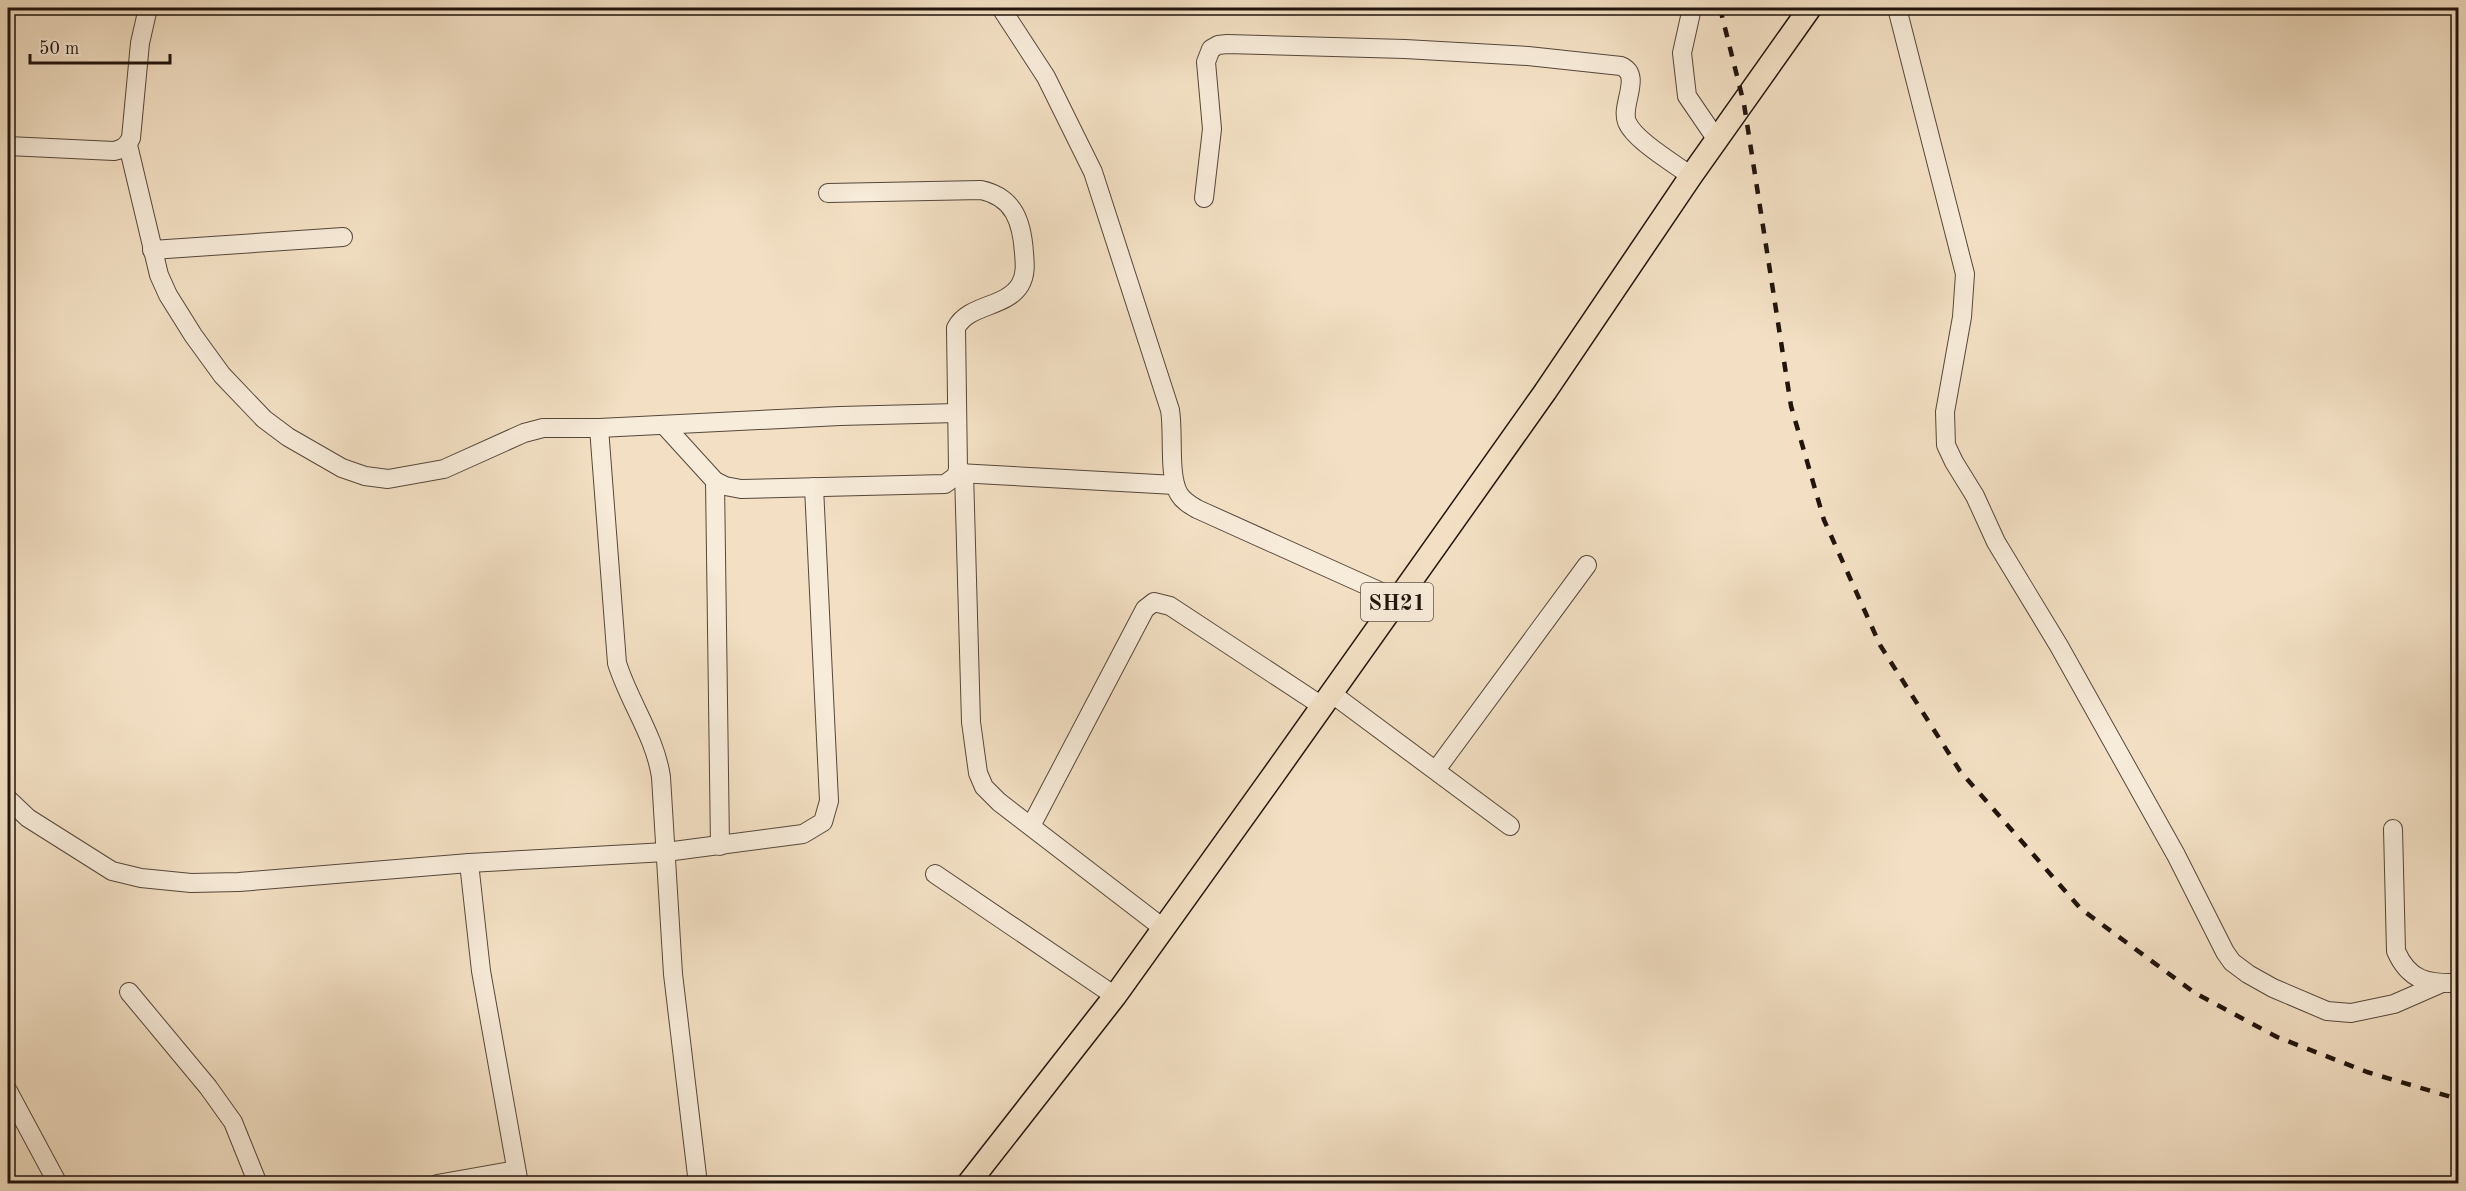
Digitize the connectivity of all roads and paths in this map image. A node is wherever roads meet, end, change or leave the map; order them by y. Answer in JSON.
{"nodes":[{"id":1,"x":148,"y":8,"type":"edge"},
{"id":2,"x":1001,"y":8,"type":"edge"},
{"id":3,"x":1692,"y":8,"type":"edge"},
{"id":4,"x":1810,"y":8,"type":"edge"},
{"id":5,"x":1897,"y":8,"type":"edge"},
{"id":6,"x":1717,"y":141,"type":"junction"},
{"id":7,"x":128,"y":145,"type":"junction"},
{"id":8,"x":8,"y":146,"type":"edge"},
{"id":9,"x":1691,"y":176,"type":"junction"},
{"id":10,"x":828,"y":193,"type":"dead end"},
{"id":11,"x":1204,"y":198,"type":"dead end"},
{"id":12,"x":343,"y":237,"type":"dead end"},
{"id":13,"x":152,"y":250,"type":"junction"},
{"id":14,"x":957,"y":413,"type":"junction"},
{"id":15,"x":664,"y":425,"type":"junction"},
{"id":16,"x":599,"y":428,"type":"junction"},
{"id":17,"x":961,"y":473,"type":"junction"},
{"id":18,"x":715,"y":481,"type":"junction"},
{"id":19,"x":1175,"y":485,"type":"junction"},
{"id":20,"x":814,"y":487,"type":"junction"},
{"id":21,"x":1587,"y":565,"type":"dead end"},
{"id":22,"x":1399,"y":600,"type":"junction"},
{"id":23,"x":1327,"y":700,"type":"junction"},
{"id":24,"x":1436,"y":770,"type":"junction"},
{"id":25,"x":8,"y":800,"type":"edge"},
{"id":26,"x":1031,"y":826,"type":"junction"},
{"id":27,"x":1510,"y":826,"type":"dead end"},
{"id":28,"x":2393,"y":829,"type":"dead end"},
{"id":29,"x":720,"y":846,"type":"junction"},
{"id":30,"x":666,"y":852,"type":"junction"},
{"id":31,"x":468,"y":863,"type":"junction"},
{"id":32,"x":935,"y":874,"type":"dead end"},
{"id":33,"x":1163,"y":928,"type":"junction"},
{"id":34,"x":2450,"y":983,"type":"edge"},
{"id":35,"x":129,"y":992,"type":"dead end"},
{"id":36,"x":1115,"y":996,"type":"junction"},
{"id":37,"x":8,"y":1091,"type":"edge"},
{"id":38,"x":517,"y":1177,"type":"edge"},
{"id":39,"x":58,"y":1184,"type":"edge"},
{"id":40,"x":258,"y":1184,"type":"edge"},
{"id":41,"x":437,"y":1184,"type":"edge"},
{"id":42,"x":698,"y":1184,"type":"edge"},
{"id":43,"x":968,"y":1184,"type":"edge"}],
"edges":[{"from":1,"to":7,"type":"street"},
{"from":2,"to":19,"type":"street"},
{"from":3,"to":6,"type":"street"},
{"from":4,"to":6,"type":"main road","number":"SH21"},
{"from":5,"to":34,"type":"street"},
{"from":6,"to":9,"type":"main road","number":"SH21"},
{"from":7,"to":8,"type":"street"},
{"from":7,"to":13,"type":"street"},
{"from":9,"to":11,"type":"street"},
{"from":9,"to":22,"type":"main road","number":"SH21"},
{"from":10,"to":14,"type":"street"},
{"from":12,"to":13,"type":"street"},
{"from":13,"to":16,"type":"street"},
{"from":14,"to":15,"type":"street"},
{"from":14,"to":17,"type":"street"},
{"from":15,"to":16,"type":"street"},
{"from":15,"to":18,"type":"street"},
{"from":16,"to":30,"type":"street"},
{"from":17,"to":19,"type":"street"},
{"from":17,"to":20,"type":"street"},
{"from":17,"to":26,"type":"street"},
{"from":18,"to":20,"type":"street"},
{"from":18,"to":29,"type":"street"},
{"from":19,"to":22,"type":"street"},
{"from":20,"to":29,"type":"street"},
{"from":21,"to":24,"type":"street"},
{"from":22,"to":23,"type":"main road","number":"SH21"},
{"from":23,"to":24,"type":"street"},
{"from":23,"to":26,"type":"street"},
{"from":23,"to":33,"type":"main road","number":"SH21"},
{"from":24,"to":27,"type":"street"},
{"from":25,"to":31,"type":"street"},
{"from":26,"to":33,"type":"street"},
{"from":28,"to":34,"type":"street"},
{"from":29,"to":30,"type":"street"},
{"from":30,"to":31,"type":"street"},
{"from":30,"to":42,"type":"street"},
{"from":31,"to":38,"type":"street"},
{"from":32,"to":36,"type":"street"},
{"from":33,"to":36,"type":"main road","number":"SH21"},
{"from":35,"to":40,"type":"street"},
{"from":36,"to":43,"type":"main road","number":"SH21"},
{"from":37,"to":39,"type":"street"},
{"from":38,"to":41,"type":"street"}]}
